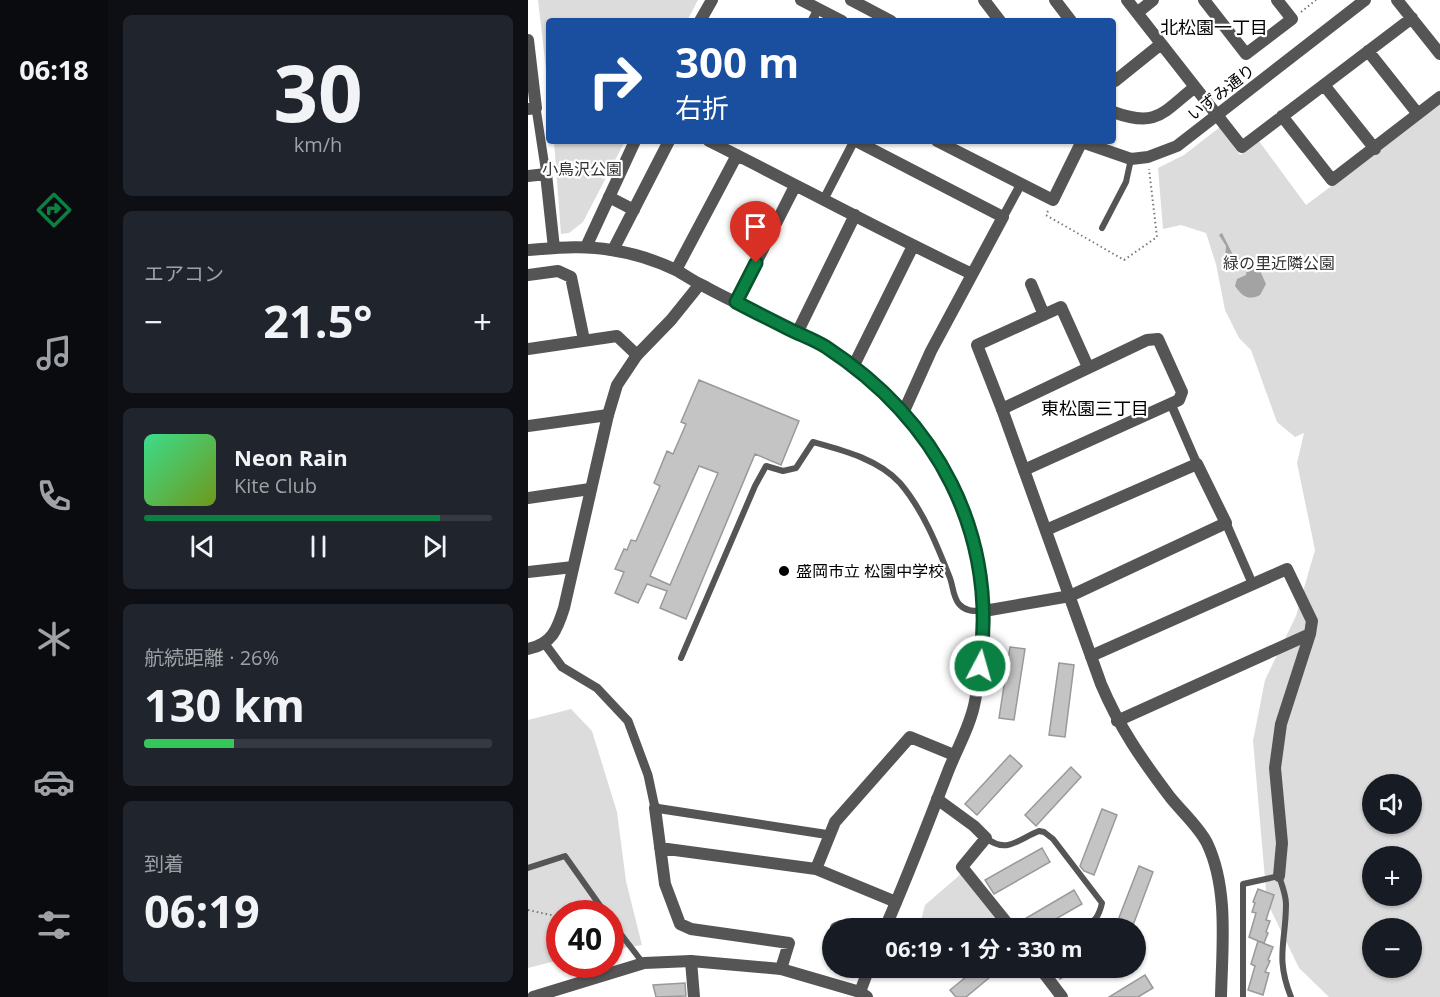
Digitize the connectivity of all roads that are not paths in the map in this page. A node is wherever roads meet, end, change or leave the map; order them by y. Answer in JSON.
{"nodes":[{"id":1,"x":712,"y":0,"type":"edge"},
{"id":2,"x":801,"y":0,"type":"edge"},
{"id":3,"x":851,"y":0,"type":"edge"},
{"id":4,"x":984,"y":0,"type":"edge"},
{"id":5,"x":1055,"y":0,"type":"edge"},
{"id":6,"x":1127,"y":0,"type":"edge"},
{"id":7,"x":1153,"y":0,"type":"edge"},
{"id":8,"x":1204,"y":0,"type":"edge"},
{"id":9,"x":1277,"y":0,"type":"edge"},
{"id":10,"x":1365,"y":0,"type":"edge"},
{"id":11,"x":1397,"y":0,"type":"edge"},
{"id":12,"x":818,"y":9,"type":"junction"},
{"id":13,"x":1137,"y":12,"type":"junction"},
{"id":14,"x":702,"y":18,"type":"edge"},
{"id":15,"x":814,"y":18,"type":"edge"},
{"id":16,"x":836,"y":18,"type":"edge"},
{"id":17,"x":885,"y":18,"type":"edge"},
{"id":18,"x":998,"y":18,"type":"edge"},
{"id":19,"x":1069,"y":18,"type":"edge"},
{"id":20,"x":1412,"y":18,"type":"junction"},
{"id":21,"x":528,"y":39,"type":"edge"},
{"id":22,"x":1161,"y":44,"type":"junction"},
{"id":23,"x":1368,"y":51,"type":"junction"},
{"id":24,"x":1440,"y":54,"type":"edge"},
{"id":25,"x":1116,"y":80,"type":"edge"},
{"id":26,"x":1324,"y":85,"type":"junction"},
{"id":27,"x":1195,"y":87,"type":"junction"},
{"id":28,"x":1440,"y":97,"type":"edge"},
{"id":29,"x":532,"y":109,"type":"edge"},
{"id":30,"x":1116,"y":113,"type":"edge"},
{"id":31,"x":1418,"y":114,"type":"junction"},
{"id":32,"x":1218,"y":116,"type":"junction"},
{"id":33,"x":1282,"y":117,"type":"junction"},
{"id":34,"x":634,"y":144,"type":"edge"},
{"id":35,"x":667,"y":144,"type":"edge"},
{"id":36,"x":715,"y":144,"type":"edge"},
{"id":37,"x":853,"y":144,"type":"edge"},
{"id":38,"x":943,"y":144,"type":"edge"},
{"id":39,"x":1080,"y":144,"type":"edge"},
{"id":40,"x":1089,"y":144,"type":"edge"},
{"id":41,"x":873,"y":145,"type":"edge"},
{"id":42,"x":1375,"y":148,"type":"junction"},
{"id":43,"x":737,"y":155,"type":"junction"},
{"id":44,"x":1131,"y":159,"type":"junction"},
{"id":45,"x":546,"y":174,"type":"junction"},
{"id":46,"x":528,"y":176,"type":"edge"},
{"id":47,"x":1021,"y":184,"type":"junction"},
{"id":48,"x":795,"y":186,"type":"junction"},
{"id":49,"x":609,"y":197,"type":"junction"},
{"id":50,"x":824,"y":200,"type":"junction"},
{"id":51,"x":634,"y":210,"type":"junction"},
{"id":52,"x":855,"y":215,"type":"junction"},
{"id":53,"x":1003,"y":217,"type":"junction"},
{"id":54,"x":1102,"y":228,"type":"dead end"},
{"id":55,"x":913,"y":246,"type":"junction"},
{"id":56,"x":586,"y":247,"type":"junction"},
{"id":57,"x":554,"y":248,"type":"junction"},
{"id":58,"x":528,"y":250,"type":"edge"},
{"id":59,"x":613,"y":250,"type":"junction"},
{"id":60,"x":676,"y":270,"type":"junction"},
{"id":61,"x":972,"y":274,"type":"junction"},
{"id":62,"x":528,"y":275,"type":"edge"},
{"id":63,"x":700,"y":284,"type":"junction"},
{"id":64,"x":1031,"y":284,"type":"dead end"},
{"id":65,"x":736,"y":302,"type":"junction"},
{"id":66,"x":1044,"y":315,"type":"junction"},
{"id":67,"x":797,"y":333,"type":"junction"},
{"id":68,"x":584,"y":340,"type":"junction"},
{"id":69,"x":528,"y":349,"type":"edge"},
{"id":70,"x":637,"y":355,"type":"junction"},
{"id":71,"x":853,"y":367,"type":"junction"},
{"id":72,"x":1088,"y":367,"type":"junction"},
{"id":73,"x":1172,"y":404,"type":"junction"},
{"id":74,"x":1002,"y":409,"type":"junction"},
{"id":75,"x":904,"y":411,"type":"junction"},
{"id":76,"x":608,"y":415,"type":"junction"},
{"id":77,"x":528,"y":426,"type":"edge"},
{"id":78,"x":1197,"y":464,"type":"junction"},
{"id":79,"x":1024,"y":470,"type":"junction"},
{"id":80,"x":590,"y":489,"type":"junction"},
{"id":81,"x":528,"y":498,"type":"edge"},
{"id":82,"x":1226,"y":523,"type":"junction"},
{"id":83,"x":1046,"y":530,"type":"junction"},
{"id":84,"x":573,"y":567,"type":"junction"},
{"id":85,"x":528,"y":572,"type":"edge"},
{"id":86,"x":1253,"y":585,"type":"junction"},
{"id":87,"x":1070,"y":596,"type":"junction"},
{"id":88,"x":984,"y":610,"type":"junction"},
{"id":89,"x":1310,"y":634,"type":"junction"},
{"id":90,"x":546,"y":644,"type":"junction"},
{"id":91,"x":528,"y":649,"type":"edge"},
{"id":92,"x":1091,"y":656,"type":"junction"},
{"id":93,"x":681,"y":658,"type":"dead end"},
{"id":94,"x":1118,"y":721,"type":"junction"},
{"id":95,"x":954,"y":755,"type":"junction"},
{"id":96,"x":937,"y":799,"type":"junction"},
{"id":97,"x":655,"y":808,"type":"junction"},
{"id":98,"x":830,"y":835,"type":"junction"},
{"id":99,"x":986,"y":838,"type":"junction"},
{"id":100,"x":660,"y":848,"type":"junction"},
{"id":101,"x":528,"y":868,"type":"edge"},
{"id":102,"x":816,"y":869,"type":"junction"},
{"id":103,"x":1279,"y":876,"type":"junction"},
{"id":104,"x":596,"y":900,"type":"edge"},
{"id":105,"x":896,"y":902,"type":"junction"},
{"id":106,"x":889,"y":918,"type":"edge"},
{"id":107,"x":1003,"y":918,"type":"edge"},
{"id":108,"x":1097,"y":918,"type":"edge"},
{"id":109,"x":624,"y":938,"type":"edge"},
{"id":110,"x":691,"y":961,"type":"junction"},
{"id":111,"x":644,"y":963,"type":"junction"},
{"id":112,"x":781,"y":969,"type":"junction"},
{"id":113,"x":867,"y":978,"type":"edge"},
{"id":114,"x":1048,"y":978,"type":"edge"},
{"id":115,"x":547,"y":995,"type":"edge"},
{"id":116,"x":863,"y":995,"type":"edge"},
{"id":117,"x":534,"y":997,"type":"edge"},
{"id":118,"x":694,"y":997,"type":"edge"},
{"id":119,"x":1062,"y":997,"type":"edge"},
{"id":120,"x":1221,"y":997,"type":"edge"},
{"id":121,"x":1243,"y":997,"type":"edge"},
{"id":122,"x":1291,"y":997,"type":"edge"}],
"edges":[{"from":1,"to":14,"type":"street"},
{"from":2,"to":12,"type":"street"},
{"from":3,"to":17,"type":"street"},
{"from":4,"to":18,"type":"street"},
{"from":5,"to":19,"type":"street"},
{"from":6,"to":13,"type":"street"},
{"from":7,"to":13,"type":"street"},
{"from":8,"to":9,"type":"street"},
{"from":10,"to":32,"type":"street","name":"いずみ通り"},
{"from":11,"to":20,"type":"street"},
{"from":12,"to":15,"type":"street"},
{"from":12,"to":16,"type":"street"},
{"from":13,"to":22,"type":"street"},
{"from":20,"to":23,"type":"street"},
{"from":20,"to":24,"type":"street"},
{"from":21,"to":29,"type":"street"},
{"from":22,"to":25,"type":"street"},
{"from":22,"to":27,"type":"street"},
{"from":23,"to":26,"type":"street"},
{"from":23,"to":31,"type":"street"},
{"from":26,"to":33,"type":"street"},
{"from":26,"to":42,"type":"street"},
{"from":27,"to":30,"type":"street"},
{"from":27,"to":32,"type":"street"},
{"from":28,"to":31,"type":"street"},
{"from":29,"to":45,"type":"street"},
{"from":31,"to":42,"type":"street"},
{"from":32,"to":33,"type":"street"},
{"from":32,"to":44,"type":"street","name":"いずみ通り"},
{"from":33,"to":42,"type":"street"},
{"from":34,"to":49,"type":"street"},
{"from":35,"to":51,"type":"street"},
{"from":36,"to":43,"type":"street"},
{"from":37,"to":50,"type":"street"},
{"from":38,"to":47,"type":"street"},
{"from":39,"to":47,"type":"street"},
{"from":40,"to":44,"type":"street","name":"いずみ通り"},
{"from":41,"to":53,"type":"street"},
{"from":43,"to":48,"type":"street"},
{"from":43,"to":60,"type":"street"},
{"from":44,"to":54,"type":"lane"},
{"from":45,"to":46,"type":"street"},
{"from":45,"to":57,"type":"street"},
{"from":47,"to":53,"type":"street"},
{"from":48,"to":50,"type":"street"},
{"from":48,"to":65,"type":"street"},
{"from":49,"to":51,"type":"street"},
{"from":49,"to":56,"type":"street"},
{"from":50,"to":52,"type":"street"},
{"from":51,"to":59,"type":"street"},
{"from":52,"to":55,"type":"street"},
{"from":52,"to":67,"type":"street"},
{"from":53,"to":61,"type":"street"},
{"from":55,"to":61,"type":"street"},
{"from":55,"to":71,"type":"street"},
{"from":56,"to":57,"type":"street"},
{"from":56,"to":59,"type":"street"},
{"from":57,"to":58,"type":"street"},
{"from":59,"to":60,"type":"street"},
{"from":60,"to":63,"type":"street"},
{"from":61,"to":75,"type":"street"},
{"from":62,"to":68,"type":"street"},
{"from":63,"to":65,"type":"street"},
{"from":63,"to":70,"type":"street"},
{"from":64,"to":66,"type":"street"},
{"from":65,"to":67,"type":"street"},
{"from":66,"to":72,"type":"street"},
{"from":66,"to":74,"type":"street"},
{"from":67,"to":71,"type":"street"},
{"from":68,"to":69,"type":"street"},
{"from":68,"to":70,"type":"street"},
{"from":70,"to":76,"type":"street"},
{"from":71,"to":75,"type":"street"},
{"from":72,"to":73,"type":"street"},
{"from":72,"to":74,"type":"street"},
{"from":73,"to":78,"type":"street"},
{"from":73,"to":79,"type":"street"},
{"from":74,"to":79,"type":"street"},
{"from":75,"to":88,"type":"street"},
{"from":76,"to":77,"type":"street"},
{"from":76,"to":80,"type":"street"},
{"from":78,"to":82,"type":"street"},
{"from":78,"to":83,"type":"street"},
{"from":79,"to":83,"type":"street"},
{"from":80,"to":81,"type":"street"},
{"from":80,"to":84,"type":"street"},
{"from":82,"to":86,"type":"street"},
{"from":82,"to":87,"type":"street"},
{"from":83,"to":87,"type":"street"},
{"from":84,"to":85,"type":"street"},
{"from":84,"to":90,"type":"street"},
{"from":86,"to":89,"type":"street"},
{"from":86,"to":92,"type":"street"},
{"from":87,"to":88,"type":"street"},
{"from":87,"to":92,"type":"street"},
{"from":88,"to":93,"type":"lane"},
{"from":88,"to":95,"type":"street"},
{"from":89,"to":94,"type":"street"},
{"from":89,"to":103,"type":"street"},
{"from":90,"to":91,"type":"street"},
{"from":90,"to":97,"type":"street"},
{"from":92,"to":94,"type":"street"},
{"from":94,"to":120,"type":"street"},
{"from":95,"to":96,"type":"street"},
{"from":95,"to":98,"type":"street"},
{"from":96,"to":99,"type":"street"},
{"from":96,"to":105,"type":"street"},
{"from":97,"to":98,"type":"street"},
{"from":97,"to":100,"type":"street"},
{"from":98,"to":102,"type":"street"},
{"from":99,"to":107,"type":"street"},
{"from":99,"to":108,"type":"lane"},
{"from":100,"to":102,"type":"street"},
{"from":100,"to":112,"type":"street"},
{"from":101,"to":104,"type":"lane"},
{"from":102,"to":105,"type":"street"},
{"from":103,"to":121,"type":"lane"},
{"from":103,"to":122,"type":"lane"},
{"from":105,"to":106,"type":"street"},
{"from":109,"to":111,"type":"lane"},
{"from":110,"to":111,"type":"street"},
{"from":110,"to":112,"type":"street"},
{"from":110,"to":118,"type":"street"},
{"from":111,"to":115,"type":"street"},
{"from":112,"to":116,"type":"street"},
{"from":113,"to":116,"type":"street"},
{"from":114,"to":119,"type":"street"},
{"from":115,"to":117,"type":"street"}]}
